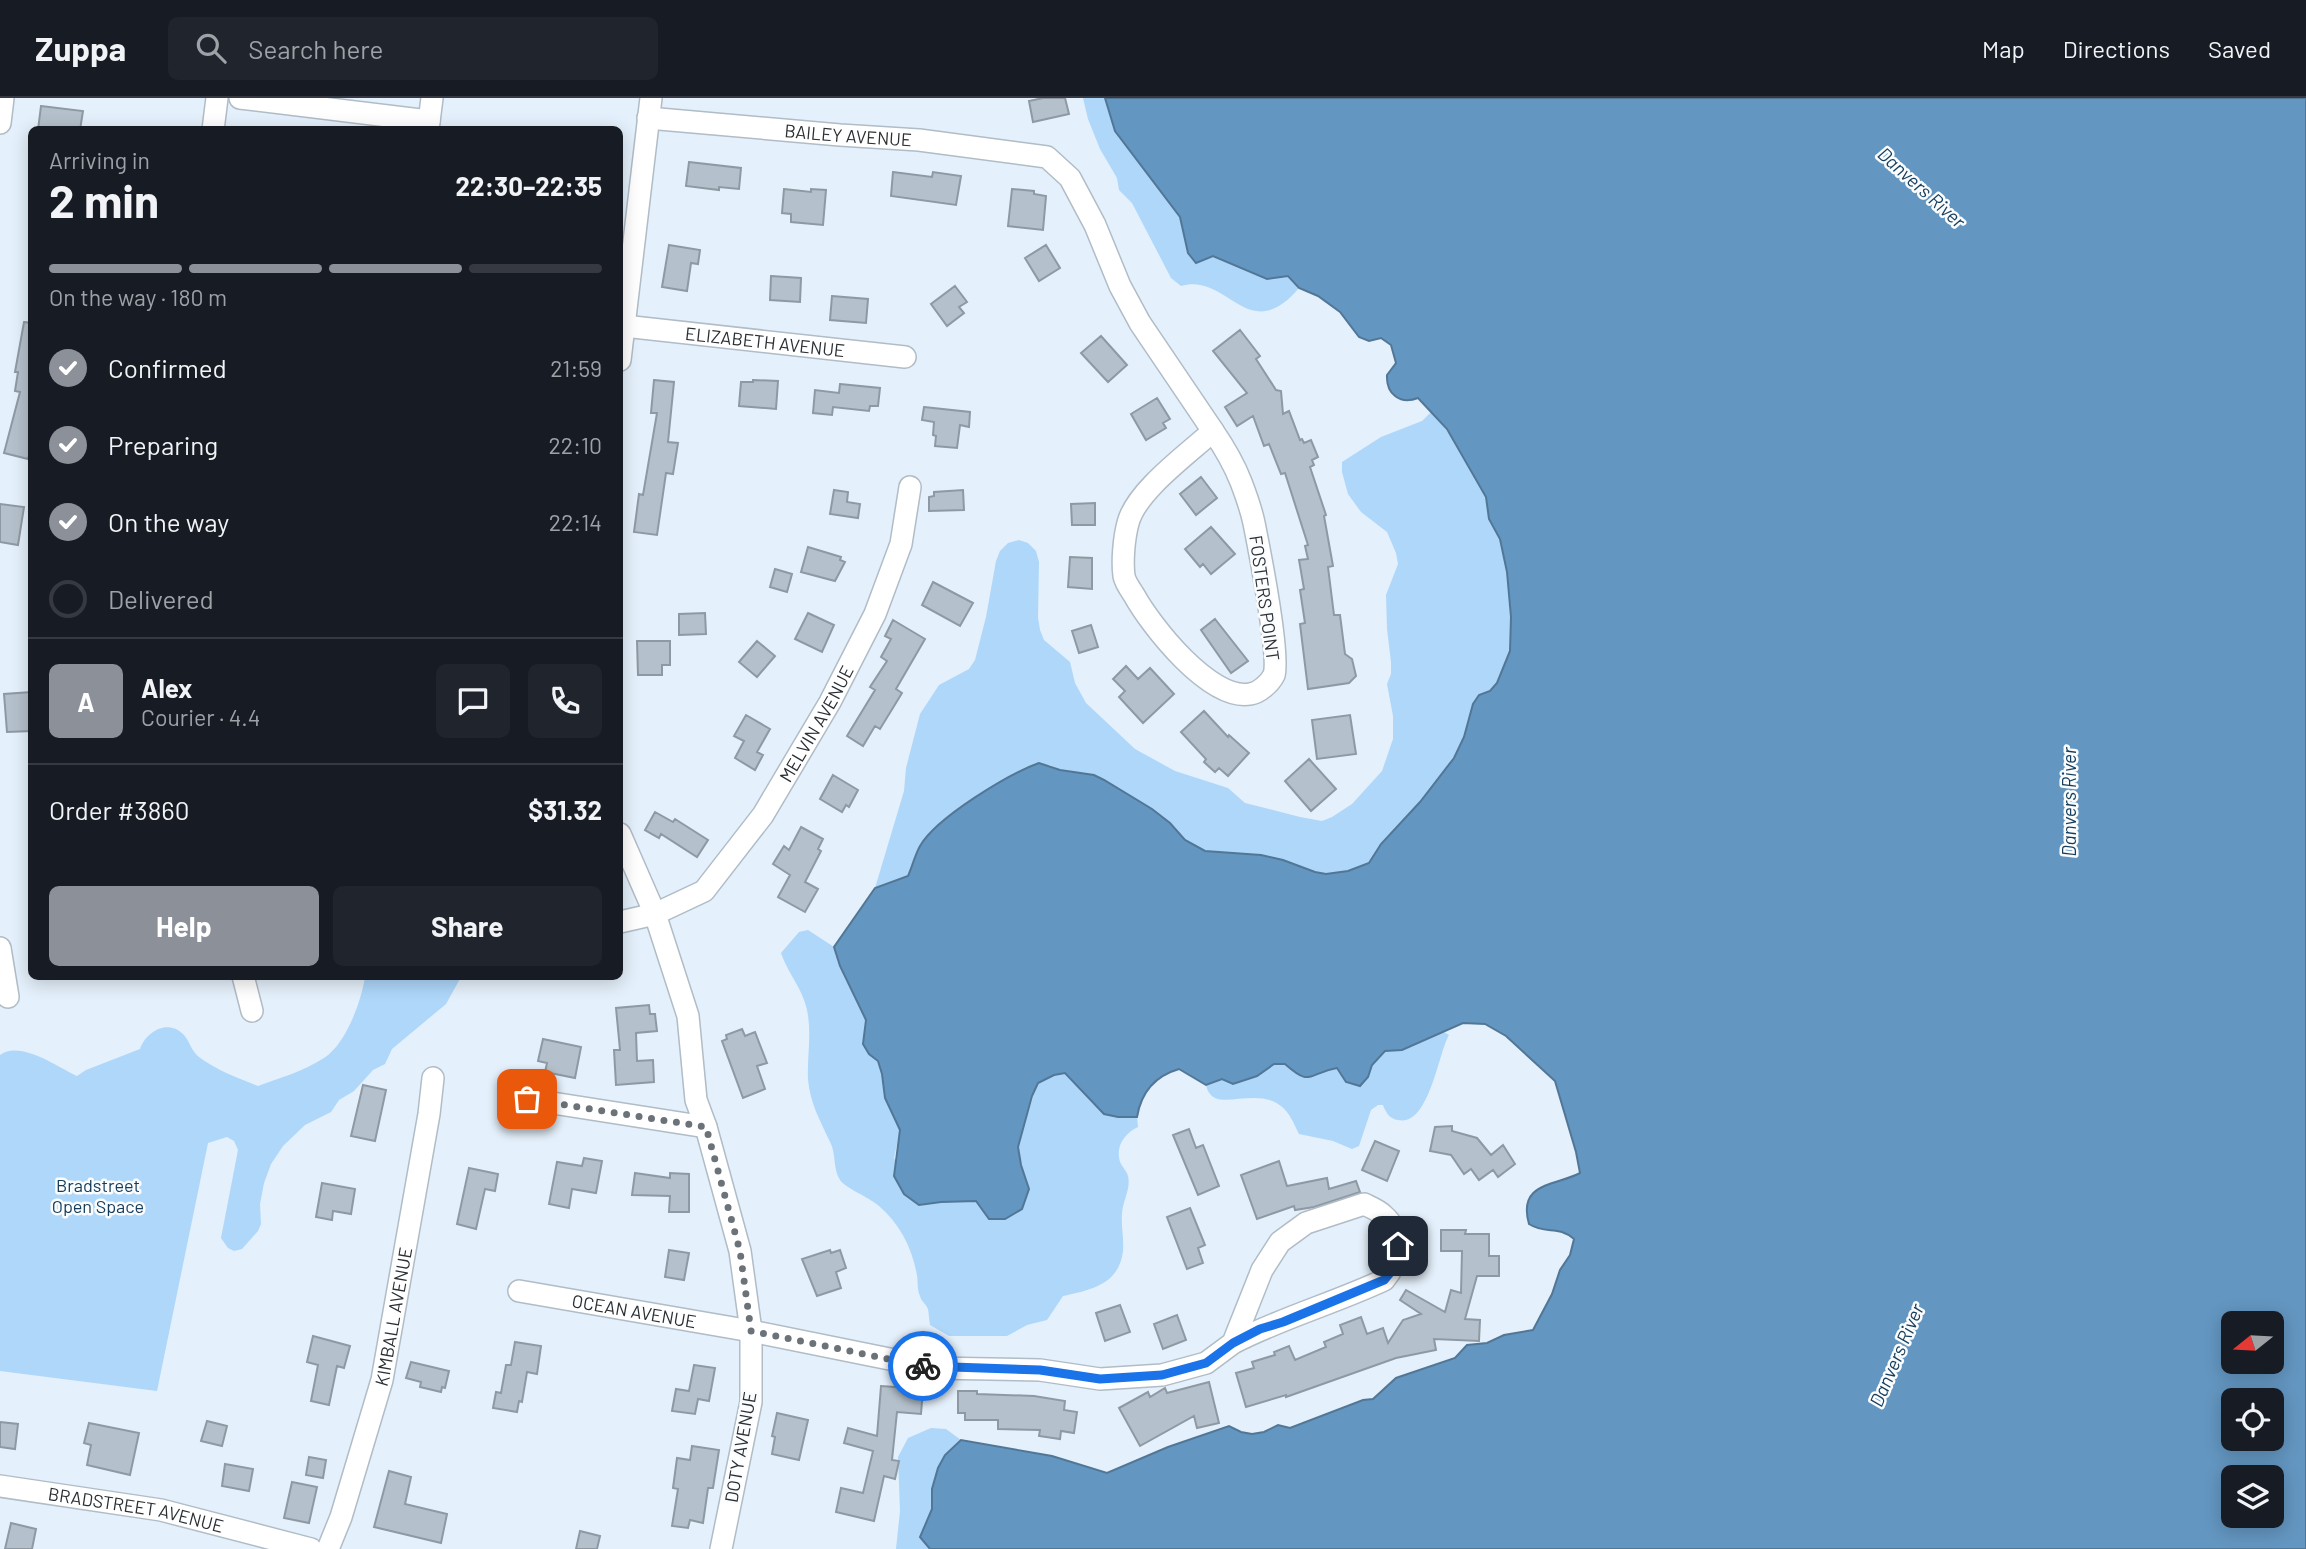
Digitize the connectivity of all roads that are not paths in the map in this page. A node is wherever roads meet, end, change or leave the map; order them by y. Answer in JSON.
{"nodes":[{"id":1,"x":3,"y":98,"type":"edge"},
{"id":2,"x":217,"y":98,"type":"edge"},
{"id":3,"x":240,"y":98,"type":"edge"},
{"id":4,"x":432,"y":98,"type":"edge"},
{"id":5,"x":650,"y":108,"type":"edge"},
{"id":6,"x":0,"y":123,"type":"edge"},
{"id":7,"x":429,"y":125,"type":"edge"},
{"id":8,"x":214,"y":126,"type":"edge"},
{"id":9,"x":1047,"y":157,"type":"joint"},
{"id":10,"x":624,"y":326,"type":"junction"},
{"id":11,"x":623,"y":334,"type":"edge"},
{"id":12,"x":905,"y":357,"type":"dead end"},
{"id":13,"x":1213,"y":431,"type":"junction"},
{"id":14,"x":910,"y":486,"type":"dead end"},
{"id":15,"x":623,"y":841,"type":"edge"},
{"id":16,"x":655,"y":914,"type":"junction"},
{"id":17,"x":623,"y":921,"type":"edge"},
{"id":18,"x":0,"y":948,"type":"edge"},
{"id":19,"x":244,"y":980,"type":"edge"},
{"id":20,"x":8,"y":997,"type":"dead end"},
{"id":21,"x":252,"y":1011,"type":"dead end"},
{"id":22,"x":433,"y":1078,"type":"dead end"},
{"id":23,"x":527,"y":1099,"type":"dead end"},
{"id":24,"x":706,"y":1127,"type":"junction"},
{"id":25,"x":519,"y":1291,"type":"dead end"},
{"id":26,"x":751,"y":1331,"type":"junction"},
{"id":27,"x":1233,"y":1343,"type":"junction"},
{"id":28,"x":0,"y":1486,"type":"edge"},
{"id":29,"x":311,"y":1549,"type":"edge"},
{"id":30,"x":328,"y":1549,"type":"edge"},
{"id":31,"x":721,"y":1549,"type":"edge"}],
"edges":[{"from":1,"to":6,"type":"street"},
{"from":2,"to":8,"type":"street"},
{"from":3,"to":7,"type":"street"},
{"from":4,"to":7,"type":"street"},
{"from":5,"to":9,"type":"street","name":"BAILEY AVENUE"},
{"from":5,"to":10,"type":"street"},
{"from":9,"to":13,"type":"street","name":"FOSTERS POINT"},
{"from":10,"to":11,"type":"street"},
{"from":10,"to":12,"type":"street","name":"ELIZABETH AVENUE"},
{"from":13,"to":13,"type":"street","name":"FOSTERS POINT"},
{"from":14,"to":16,"type":"street","name":"MELVIN AVENUE"},
{"from":15,"to":16,"type":"street","name":"DOTY AVENUE"},
{"from":16,"to":17,"type":"street","name":"MELVIN AVENUE"},
{"from":16,"to":24,"type":"street","name":"DOTY AVENUE"},
{"from":18,"to":20,"type":"street"},
{"from":19,"to":21,"type":"street"},
{"from":22,"to":30,"type":"street","name":"KIMBALL AVENUE"},
{"from":23,"to":24,"type":"street"},
{"from":24,"to":26,"type":"street","name":"DOTY AVENUE"},
{"from":25,"to":26,"type":"street","name":"OCEAN AVENUE"},
{"from":26,"to":27,"type":"street","name":"OCEAN AVENUE"},
{"from":26,"to":31,"type":"street","name":"DOTY AVENUE"},
{"from":27,"to":27,"type":"street","name":"OCEAN AVENUE"},
{"from":28,"to":29,"type":"street","name":"BRADSTREET AVENUE"}]}
